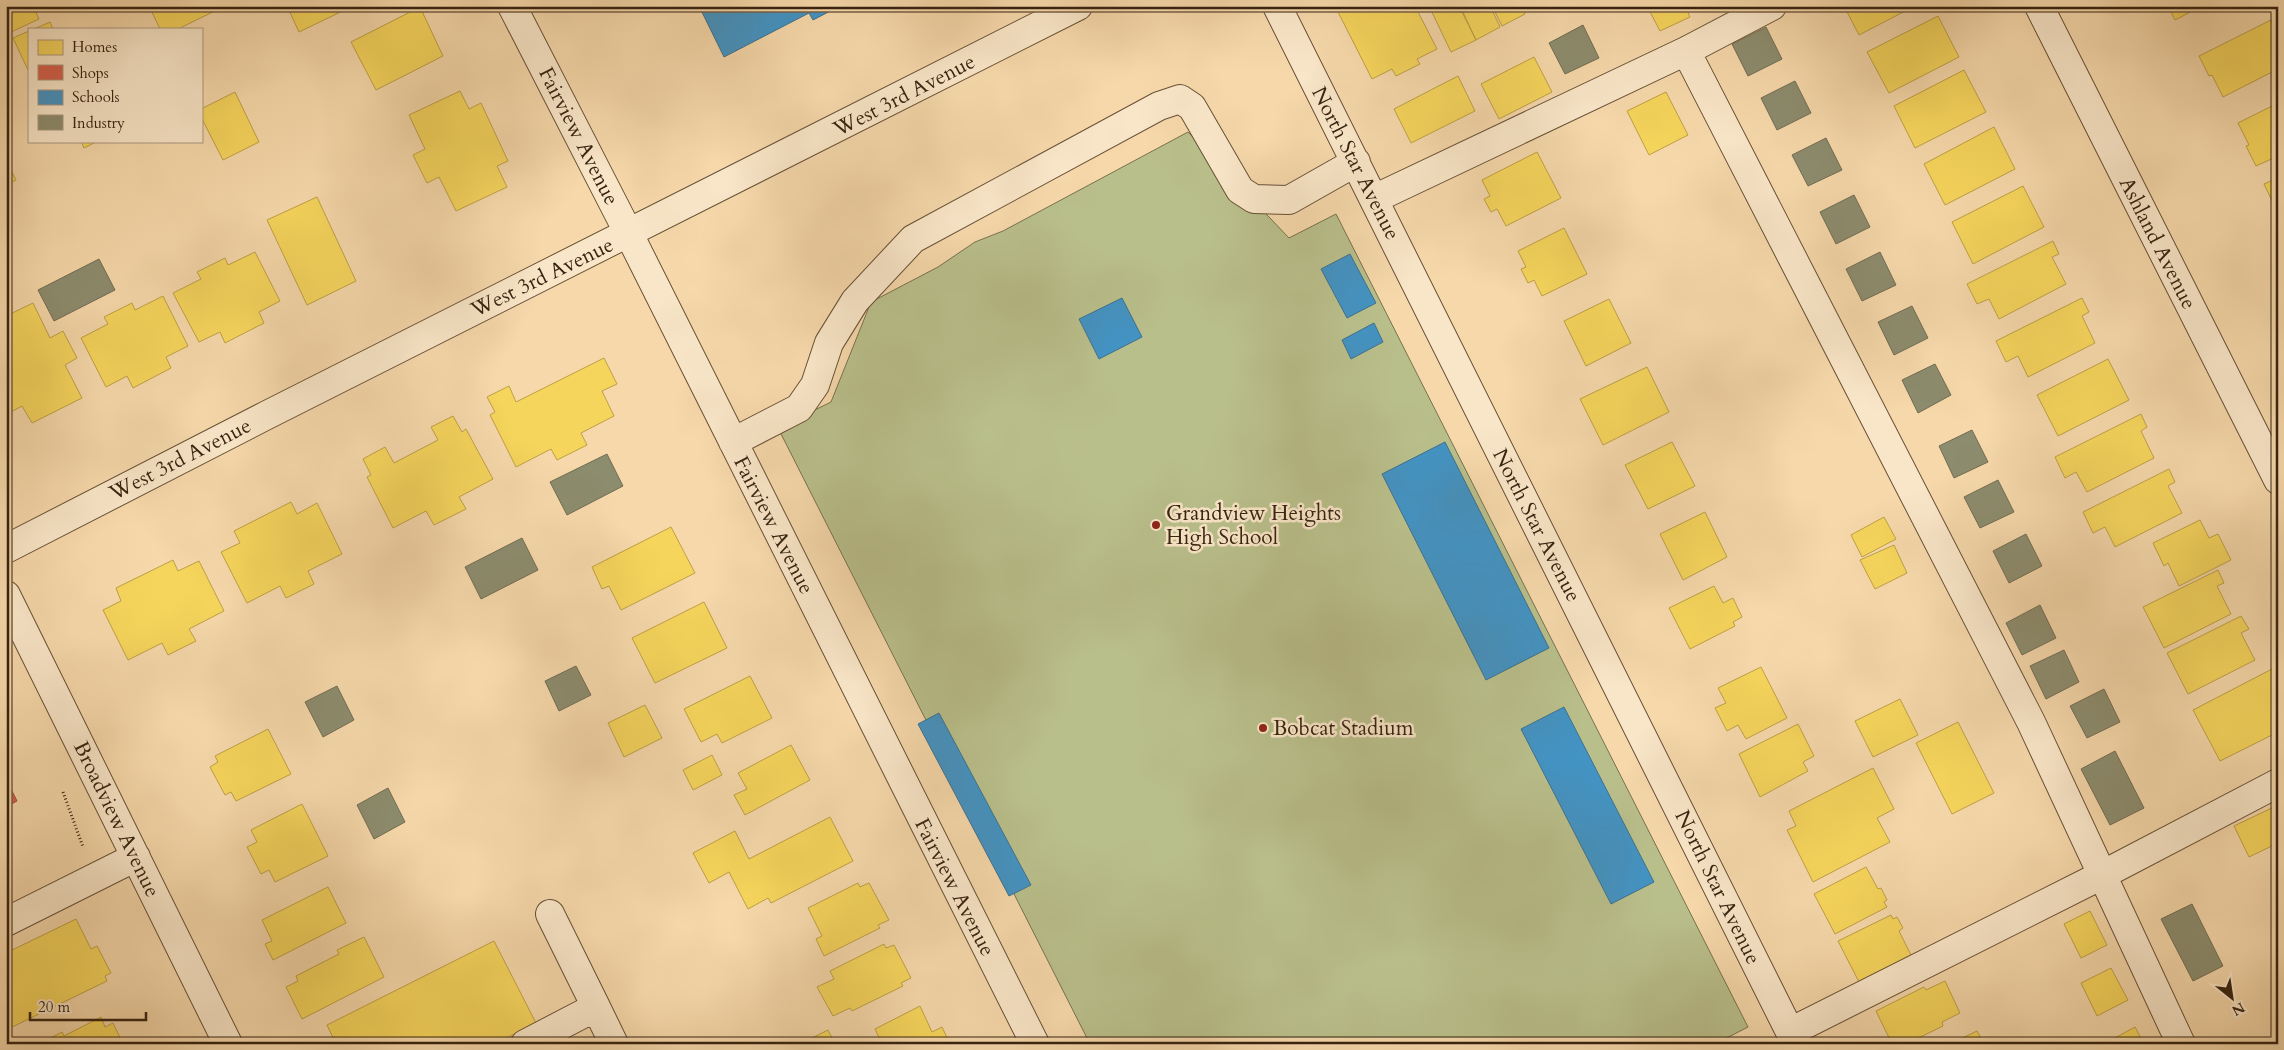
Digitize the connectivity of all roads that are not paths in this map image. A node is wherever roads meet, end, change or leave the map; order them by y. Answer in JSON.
{"nodes":[{"id":1,"x":512,"y":6,"type":"edge"},
{"id":2,"x":1078,"y":6,"type":"edge"},
{"id":3,"x":1277,"y":6,"type":"edge"},
{"id":4,"x":1772,"y":6,"type":"edge"},
{"id":5,"x":2039,"y":6,"type":"edge"},
{"id":6,"x":1686,"y":51,"type":"junction"},
{"id":7,"x":1356,"y":162,"type":"junction"},
{"id":8,"x":1374,"y":199,"type":"junction"},
{"id":9,"x":629,"y":234,"type":"junction"},
{"id":10,"x":733,"y":442,"type":"junction"},
{"id":11,"x":2278,"y":480,"type":"edge"},
{"id":12,"x":6,"y":549,"type":"edge"},
{"id":13,"x":6,"y":595,"type":"edge"},
{"id":14,"x":2278,"y":783,"type":"edge"},
{"id":15,"x":136,"y":857,"type":"junction"},
{"id":16,"x":2102,"y":875,"type":"junction"},
{"id":17,"x":550,"y":914,"type":"dead end"},
{"id":18,"x":6,"y":922,"type":"edge"},
{"id":19,"x":596,"y":1007,"type":"junction"},
{"id":20,"x":1793,"y":1038,"type":"edge"},
{"id":21,"x":228,"y":1044,"type":"edge"},
{"id":22,"x":525,"y":1044,"type":"edge"},
{"id":23,"x":614,"y":1044,"type":"edge"},
{"id":24,"x":1035,"y":1044,"type":"edge"},
{"id":25,"x":2181,"y":1044,"type":"edge"}],
"edges":[{"from":1,"to":9,"type":"street","name":"Fairview Avenue"},
{"from":2,"to":9,"type":"street","name":"West 3rd Avenue"},
{"from":3,"to":7,"type":"street","name":"North Star Avenue"},
{"from":4,"to":6,"type":"street"},
{"from":5,"to":11,"type":"street","name":"Ashland Avenue"},
{"from":6,"to":8,"type":"street"},
{"from":6,"to":16,"type":"street"},
{"from":7,"to":8,"type":"street","name":"North Star Avenue"},
{"from":7,"to":10,"type":"street"},
{"from":8,"to":20,"type":"street","name":"North Star Avenue"},
{"from":9,"to":10,"type":"street","name":"Fairview Avenue"},
{"from":9,"to":12,"type":"street","name":"West 3rd Avenue"},
{"from":10,"to":24,"type":"street","name":"Fairview Avenue"},
{"from":13,"to":15,"type":"street","name":"Broadview Avenue"},
{"from":14,"to":16,"type":"street"},
{"from":15,"to":18,"type":"street"},
{"from":15,"to":21,"type":"street","name":"Broadview Avenue"},
{"from":16,"to":20,"type":"street"},
{"from":16,"to":25,"type":"street"},
{"from":17,"to":19,"type":"street"},
{"from":19,"to":22,"type":"street"},
{"from":19,"to":23,"type":"street"}]}
